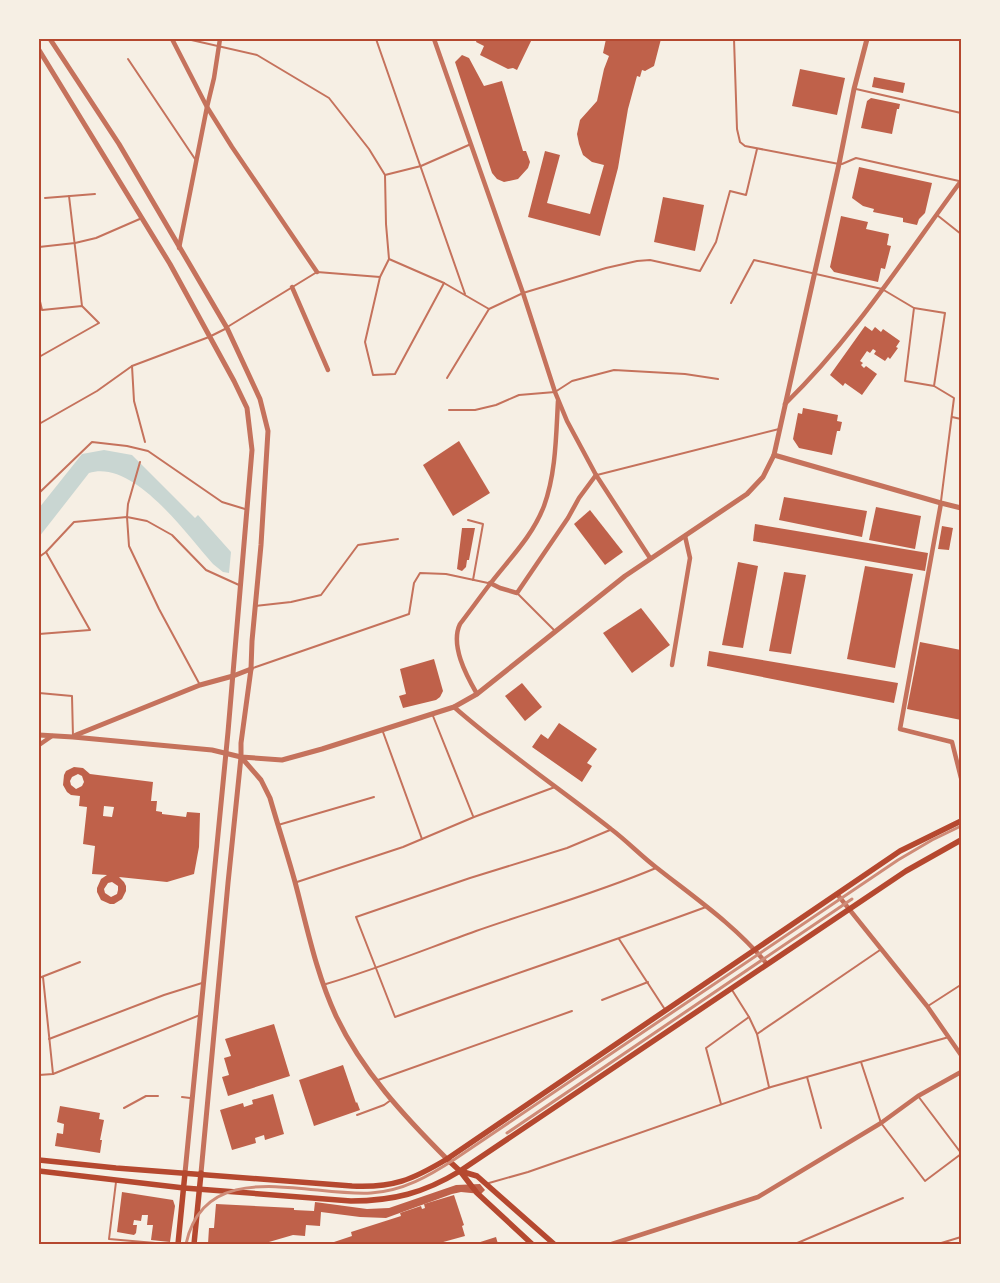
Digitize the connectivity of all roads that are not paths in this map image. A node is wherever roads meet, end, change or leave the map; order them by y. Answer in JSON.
{"nodes":[{"id":1,"x":50,"y":39,"type":"edge"},
{"id":2,"x":172,"y":39,"type":"edge"},
{"id":3,"x":187,"y":39,"type":"edge"},
{"id":4,"x":220,"y":39,"type":"edge"},
{"id":5,"x":376,"y":39,"type":"edge"},
{"id":6,"x":434,"y":39,"type":"edge"},
{"id":7,"x":734,"y":39,"type":"edge"},
{"id":8,"x":867,"y":39,"type":"edge"},
{"id":9,"x":218,"y":46,"type":"junction"},
{"id":10,"x":39,"y":50,"type":"edge"},
{"id":11,"x":128,"y":59,"type":"dead end"},
{"id":12,"x":854,"y":89,"type":"junction"},
{"id":13,"x":207,"y":106,"type":"junction"},
{"id":14,"x":961,"y":113,"type":"edge"},
{"id":15,"x":471,"y":144,"type":"junction"},
{"id":16,"x":757,"y":149,"type":"junction"},
{"id":17,"x":196,"y":161,"type":"junction"},
{"id":18,"x":839,"y":164,"type":"junction"},
{"id":19,"x":421,"y":166,"type":"junction"},
{"id":20,"x":385,"y":175,"type":"junction"},
{"id":21,"x":961,"y":181,"type":"edge"},
{"id":22,"x":95,"y":194,"type":"dead end"},
{"id":23,"x":69,"y":196,"type":"junction"},
{"id":24,"x":44,"y":198,"type":"dead end"},
{"id":25,"x":937,"y":215,"type":"junction"},
{"id":26,"x":142,"y":218,"type":"junction"},
{"id":27,"x":961,"y":234,"type":"edge"},
{"id":28,"x":75,"y":243,"type":"junction"},
{"id":29,"x":39,"y":247,"type":"edge"},
{"id":30,"x":179,"y":248,"type":"junction"},
{"id":31,"x":389,"y":259,"type":"junction"},
{"id":32,"x":317,"y":272,"type":"junction"},
{"id":33,"x":814,"y":273,"type":"junction"},
{"id":34,"x":380,"y":277,"type":"junction"},
{"id":35,"x":444,"y":283,"type":"junction"},
{"id":36,"x":292,"y":286,"type":"junction"},
{"id":37,"x":882,"y":289,"type":"junction"},
{"id":38,"x":523,"y":293,"type":"junction"},
{"id":39,"x":466,"y":294,"type":"junction"},
{"id":40,"x":39,"y":297,"type":"edge"},
{"id":41,"x":731,"y":303,"type":"dead end"},
{"id":42,"x":82,"y":306,"type":"junction"},
{"id":43,"x":914,"y":308,"type":"junction"},
{"id":44,"x":489,"y":309,"type":"junction"},
{"id":45,"x":227,"y":328,"type":"junction"},
{"id":46,"x":209,"y":337,"type":"junction"},
{"id":47,"x":39,"y":357,"type":"edge"},
{"id":48,"x":132,"y":366,"type":"junction"},
{"id":49,"x":328,"y":370,"type":"dead end"},
{"id":50,"x":447,"y":378,"type":"dead end"},
{"id":51,"x":718,"y":379,"type":"dead end"},
{"id":52,"x":934,"y":386,"type":"junction"},
{"id":53,"x":555,"y":392,"type":"junction"},
{"id":54,"x":558,"y":399,"type":"junction"},
{"id":55,"x":784,"y":405,"type":"junction"},
{"id":56,"x":449,"y":410,"type":"dead end"},
{"id":57,"x":952,"y":417,"type":"junction"},
{"id":58,"x":961,"y":419,"type":"edge"},
{"id":59,"x":39,"y":424,"type":"edge"},
{"id":60,"x":779,"y":429,"type":"junction"},
{"id":61,"x":145,"y":442,"type":"dead end"},
{"id":62,"x":774,"y":455,"type":"junction"},
{"id":63,"x":140,"y":462,"type":"dead end"},
{"id":64,"x":596,"y":475,"type":"junction"},
{"id":65,"x":39,"y":493,"type":"edge"},
{"id":66,"x":941,"y":503,"type":"junction"},
{"id":67,"x":961,"y":508,"type":"edge"},
{"id":68,"x":247,"y":510,"type":"junction"},
{"id":69,"x":127,"y":517,"type":"junction"},
{"id":70,"x":468,"y":520,"type":"dead end"},
{"id":71,"x":685,"y":536,"type":"junction"},
{"id":72,"x":398,"y":539,"type":"dead end"},
{"id":73,"x":46,"y":552,"type":"junction"},
{"id":74,"x":39,"y":558,"type":"edge"},
{"id":75,"x":650,"y":558,"type":"junction"},
{"id":76,"x":472,"y":581,"type":"junction"},
{"id":77,"x":490,"y":583,"type":"junction"},
{"id":78,"x":241,"y":586,"type":"junction"},
{"id":79,"x":517,"y":593,"type":"junction"},
{"id":80,"x":255,"y":606,"type":"junction"},
{"id":81,"x":555,"y":632,"type":"junction"},
{"id":82,"x":39,"y":634,"type":"edge"},
{"id":83,"x":672,"y":665,"type":"dead end"},
{"id":84,"x":251,"y":669,"type":"junction"},
{"id":85,"x":233,"y":676,"type":"junction"},
{"id":86,"x":200,"y":685,"type":"junction"},
{"id":87,"x":39,"y":693,"type":"edge"},
{"id":88,"x":477,"y":694,"type":"junction"},
{"id":89,"x":454,"y":707,"type":"junction"},
{"id":90,"x":432,"y":714,"type":"junction"},
{"id":91,"x":382,"y":730,"type":"junction"},
{"id":92,"x":39,"y":735,"type":"edge"},
{"id":93,"x":52,"y":736,"type":"junction"},
{"id":94,"x":73,"y":736,"type":"junction"},
{"id":95,"x":39,"y":745,"type":"edge"},
{"id":96,"x":226,"y":754,"type":"junction"},
{"id":97,"x":241,"y":758,"type":"junction"},
{"id":98,"x":961,"y":778,"type":"edge"},
{"id":99,"x":555,"y":787,"type":"junction"},
{"id":100,"x":374,"y":797,"type":"dead end"},
{"id":101,"x":474,"y":817,"type":"junction"},
{"id":102,"x":961,"y":820,"type":"edge"},
{"id":103,"x":278,"y":825,"type":"junction"},
{"id":104,"x":612,"y":829,"type":"junction"},
{"id":105,"x":422,"y":839,"type":"junction"},
{"id":106,"x":961,"y":840,"type":"edge"},
{"id":107,"x":656,"y":868,"type":"junction"},
{"id":108,"x":295,"y":882,"type":"junction"},
{"id":109,"x":837,"y":894,"type":"junction"},
{"id":110,"x":708,"y":907,"type":"junction"},
{"id":111,"x":849,"y":910,"type":"junction"},
{"id":112,"x":619,"y":939,"type":"junction"},
{"id":113,"x":755,"y":950,"type":"junction"},
{"id":114,"x":880,"y":950,"type":"junction"},
{"id":115,"x":80,"y":962,"type":"dead end"},
{"id":116,"x":766,"y":963,"type":"junction"},
{"id":117,"x":376,"y":969,"type":"junction"},
{"id":118,"x":43,"y":977,"type":"junction"},
{"id":119,"x":39,"y":978,"type":"edge"},
{"id":120,"x":204,"y":982,"type":"junction"},
{"id":121,"x":648,"y":982,"type":"junction"},
{"id":122,"x":323,"y":985,"type":"junction"},
{"id":123,"x":959,"y":986,"type":"dead end"},
{"id":124,"x":731,"y":988,"type":"junction"},
{"id":125,"x":602,"y":1000,"type":"dead end"},
{"id":126,"x":927,"y":1006,"type":"junction"},
{"id":127,"x":666,"y":1010,"type":"junction"},
{"id":128,"x":572,"y":1011,"type":"dead end"},
{"id":129,"x":201,"y":1014,"type":"junction"},
{"id":130,"x":749,"y":1018,"type":"junction"},
{"id":131,"x":757,"y":1034,"type":"junction"},
{"id":132,"x":949,"y":1037,"type":"junction"},
{"id":133,"x":49,"y":1039,"type":"junction"},
{"id":134,"x":961,"y":1055,"type":"edge"},
{"id":135,"x":861,"y":1062,"type":"junction"},
{"id":136,"x":961,"y":1072,"type":"edge"},
{"id":137,"x":53,"y":1074,"type":"junction"},
{"id":138,"x":39,"y":1075,"type":"edge"},
{"id":139,"x":807,"y":1077,"type":"junction"},
{"id":140,"x":376,"y":1080,"type":"junction"},
{"id":141,"x":769,"y":1087,"type":"junction"},
{"id":142,"x":158,"y":1096,"type":"dead end"},
{"id":143,"x":918,"y":1096,"type":"junction"},
{"id":144,"x":182,"y":1098,"type":"dead end"},
{"id":145,"x":193,"y":1098,"type":"junction"},
{"id":146,"x":392,"y":1099,"type":"junction"},
{"id":147,"x":721,"y":1104,"type":"junction"},
{"id":148,"x":124,"y":1108,"type":"dead end"},
{"id":149,"x":357,"y":1114,"type":"dead end"},
{"id":150,"x":881,"y":1123,"type":"junction"},
{"id":151,"x":821,"y":1128,"type":"dead end"},
{"id":152,"x":961,"y":1153,"type":"edge"},
{"id":153,"x":447,"y":1159,"type":"junction"},
{"id":154,"x":39,"y":1160,"type":"edge"},
{"id":155,"x":39,"y":1171,"type":"edge"},
{"id":156,"x":460,"y":1171,"type":"junction"},
{"id":157,"x":185,"y":1173,"type":"junction"},
{"id":158,"x":201,"y":1173,"type":"junction"},
{"id":159,"x":116,"y":1180,"type":"junction"},
{"id":160,"x":487,"y":1184,"type":"junction"},
{"id":161,"x":184,"y":1188,"type":"junction"},
{"id":162,"x":200,"y":1189,"type":"junction"},
{"id":163,"x":904,"y":1198,"type":"dead end"},
{"id":164,"x":961,"y":1237,"type":"edge"},
{"id":165,"x":167,"y":1244,"type":"edge"},
{"id":166,"x":178,"y":1244,"type":"edge"},
{"id":167,"x":194,"y":1244,"type":"edge"},
{"id":168,"x":532,"y":1244,"type":"edge"},
{"id":169,"x":554,"y":1244,"type":"edge"},
{"id":170,"x":612,"y":1244,"type":"edge"},
{"id":171,"x":795,"y":1244,"type":"edge"},
{"id":172,"x":938,"y":1244,"type":"edge"}],
"edges":[{"from":1,"to":30,"type":"street"},
{"from":2,"to":13,"type":"street"},
{"from":3,"to":9,"type":"lane"},
{"from":4,"to":9,"type":"street"},
{"from":5,"to":19,"type":"lane"},
{"from":6,"to":15,"type":"street"},
{"from":7,"to":16,"type":"lane"},
{"from":8,"to":12,"type":"street"},
{"from":9,"to":13,"type":"street"},
{"from":9,"to":20,"type":"lane"},
{"from":10,"to":26,"type":"street"},
{"from":11,"to":17,"type":"lane"},
{"from":12,"to":14,"type":"lane"},
{"from":12,"to":18,"type":"street"},
{"from":13,"to":17,"type":"street"},
{"from":13,"to":32,"type":"street"},
{"from":15,"to":19,"type":"lane"},
{"from":15,"to":38,"type":"street"},
{"from":16,"to":18,"type":"lane"},
{"from":16,"to":38,"type":"lane"},
{"from":17,"to":30,"type":"street"},
{"from":18,"to":21,"type":"lane"},
{"from":18,"to":33,"type":"street"},
{"from":19,"to":20,"type":"lane"},
{"from":19,"to":39,"type":"lane"},
{"from":20,"to":31,"type":"lane"},
{"from":21,"to":25,"type":"street"},
{"from":22,"to":23,"type":"lane"},
{"from":23,"to":24,"type":"lane"},
{"from":23,"to":28,"type":"lane"},
{"from":25,"to":27,"type":"lane"},
{"from":25,"to":37,"type":"street"},
{"from":26,"to":28,"type":"lane"},
{"from":26,"to":46,"type":"street"},
{"from":28,"to":29,"type":"lane"},
{"from":28,"to":42,"type":"lane"},
{"from":30,"to":45,"type":"street"},
{"from":31,"to":34,"type":"lane"},
{"from":31,"to":35,"type":"lane"},
{"from":32,"to":34,"type":"lane"},
{"from":32,"to":36,"type":"lane"},
{"from":33,"to":37,"type":"lane"},
{"from":33,"to":41,"type":"lane"},
{"from":33,"to":55,"type":"street"},
{"from":34,"to":35,"type":"lane"},
{"from":35,"to":39,"type":"lane"},
{"from":36,"to":45,"type":"lane"},
{"from":36,"to":49,"type":"street"},
{"from":37,"to":43,"type":"lane"},
{"from":37,"to":55,"type":"street"},
{"from":38,"to":44,"type":"lane"},
{"from":38,"to":53,"type":"street"},
{"from":39,"to":44,"type":"lane"},
{"from":40,"to":42,"type":"lane"},
{"from":42,"to":47,"type":"lane"},
{"from":43,"to":52,"type":"lane"},
{"from":43,"to":52,"type":"lane"},
{"from":44,"to":50,"type":"lane"},
{"from":45,"to":46,"type":"lane"},
{"from":45,"to":80,"type":"street"},
{"from":46,"to":48,"type":"lane"},
{"from":46,"to":68,"type":"street"},
{"from":48,"to":59,"type":"lane"},
{"from":48,"to":61,"type":"lane"},
{"from":51,"to":53,"type":"lane"},
{"from":52,"to":57,"type":"lane"},
{"from":53,"to":54,"type":"street"},
{"from":53,"to":56,"type":"lane"},
{"from":54,"to":64,"type":"street"},
{"from":54,"to":77,"type":"street"},
{"from":55,"to":60,"type":"street"},
{"from":57,"to":58,"type":"lane"},
{"from":57,"to":66,"type":"lane"},
{"from":60,"to":62,"type":"street"},
{"from":60,"to":64,"type":"lane"},
{"from":62,"to":66,"type":"street"},
{"from":62,"to":71,"type":"street"},
{"from":63,"to":69,"type":"lane"},
{"from":64,"to":75,"type":"street"},
{"from":64,"to":79,"type":"street"},
{"from":65,"to":68,"type":"lane"},
{"from":66,"to":67,"type":"street"},
{"from":66,"to":98,"type":"street"},
{"from":68,"to":78,"type":"street"},
{"from":69,"to":73,"type":"lane"},
{"from":69,"to":78,"type":"lane"},
{"from":69,"to":86,"type":"lane"},
{"from":70,"to":76,"type":"lane"},
{"from":71,"to":75,"type":"street"},
{"from":71,"to":83,"type":"street"},
{"from":72,"to":80,"type":"lane"},
{"from":73,"to":74,"type":"lane"},
{"from":73,"to":82,"type":"lane"},
{"from":75,"to":81,"type":"street"},
{"from":76,"to":77,"type":"lane"},
{"from":76,"to":84,"type":"lane"},
{"from":77,"to":79,"type":"street"},
{"from":77,"to":88,"type":"street"},
{"from":78,"to":85,"type":"street"},
{"from":79,"to":81,"type":"lane"},
{"from":80,"to":84,"type":"street"},
{"from":81,"to":88,"type":"street"},
{"from":84,"to":85,"type":"street"},
{"from":84,"to":97,"type":"street"},
{"from":85,"to":86,"type":"street"},
{"from":85,"to":96,"type":"street"},
{"from":86,"to":94,"type":"street"},
{"from":87,"to":94,"type":"lane"},
{"from":88,"to":89,"type":"street"},
{"from":89,"to":90,"type":"street"},
{"from":89,"to":99,"type":"street"},
{"from":90,"to":91,"type":"street"},
{"from":90,"to":101,"type":"lane"},
{"from":91,"to":97,"type":"street"},
{"from":91,"to":105,"type":"lane"},
{"from":92,"to":93,"type":"street"},
{"from":93,"to":94,"type":"street"},
{"from":93,"to":95,"type":"street"},
{"from":94,"to":96,"type":"street"},
{"from":96,"to":97,"type":"street"},
{"from":96,"to":120,"type":"street"},
{"from":97,"to":103,"type":"street"},
{"from":97,"to":158,"type":"street"},
{"from":99,"to":101,"type":"lane"},
{"from":99,"to":104,"type":"street"},
{"from":100,"to":103,"type":"lane"},
{"from":101,"to":105,"type":"lane"},
{"from":102,"to":109,"type":"main road"},
{"from":103,"to":108,"type":"street"},
{"from":104,"to":107,"type":"street"},
{"from":104,"to":117,"type":"lane"},
{"from":105,"to":108,"type":"lane"},
{"from":106,"to":111,"type":"main road"},
{"from":107,"to":110,"type":"street"},
{"from":107,"to":117,"type":"lane"},
{"from":108,"to":122,"type":"street"},
{"from":109,"to":111,"type":"street"},
{"from":109,"to":113,"type":"main road"},
{"from":110,"to":112,"type":"lane"},
{"from":110,"to":113,"type":"street"},
{"from":111,"to":114,"type":"street"},
{"from":111,"to":116,"type":"main road"},
{"from":112,"to":117,"type":"lane"},
{"from":112,"to":121,"type":"lane"},
{"from":113,"to":116,"type":"street"},
{"from":113,"to":127,"type":"main road"},
{"from":114,"to":126,"type":"street"},
{"from":114,"to":131,"type":"lane"},
{"from":115,"to":118,"type":"lane"},
{"from":116,"to":124,"type":"main road"},
{"from":117,"to":122,"type":"lane"},
{"from":118,"to":119,"type":"lane"},
{"from":118,"to":133,"type":"lane"},
{"from":120,"to":129,"type":"street"},
{"from":120,"to":133,"type":"lane"},
{"from":121,"to":125,"type":"lane"},
{"from":121,"to":127,"type":"lane"},
{"from":122,"to":140,"type":"street"},
{"from":123,"to":126,"type":"lane"},
{"from":124,"to":130,"type":"lane"},
{"from":124,"to":156,"type":"main road"},
{"from":126,"to":132,"type":"street"},
{"from":127,"to":153,"type":"main road"},
{"from":128,"to":140,"type":"lane"},
{"from":129,"to":137,"type":"lane"},
{"from":129,"to":145,"type":"street"},
{"from":130,"to":131,"type":"lane"},
{"from":130,"to":147,"type":"lane"},
{"from":131,"to":141,"type":"lane"},
{"from":132,"to":134,"type":"street"},
{"from":132,"to":135,"type":"lane"},
{"from":133,"to":137,"type":"lane"},
{"from":135,"to":139,"type":"lane"},
{"from":135,"to":150,"type":"lane"},
{"from":136,"to":143,"type":"street"},
{"from":137,"to":138,"type":"lane"},
{"from":139,"to":141,"type":"lane"},
{"from":139,"to":151,"type":"lane"},
{"from":140,"to":146,"type":"street"},
{"from":141,"to":147,"type":"lane"},
{"from":142,"to":148,"type":"lane"},
{"from":143,"to":150,"type":"street"},
{"from":143,"to":152,"type":"lane"},
{"from":144,"to":145,"type":"lane"},
{"from":145,"to":157,"type":"street"},
{"from":146,"to":149,"type":"lane"},
{"from":146,"to":153,"type":"street"},
{"from":147,"to":160,"type":"lane"},
{"from":150,"to":152,"type":"lane"},
{"from":150,"to":170,"type":"street"},
{"from":153,"to":156,"type":"main road"},
{"from":153,"to":158,"type":"main road"},
{"from":154,"to":157,"type":"main road"},
{"from":155,"to":159,"type":"main road"},
{"from":156,"to":160,"type":"main road"},
{"from":156,"to":162,"type":"main road"},
{"from":156,"to":168,"type":"main road"},
{"from":157,"to":158,"type":"main road"},
{"from":157,"to":161,"type":"main road"},
{"from":158,"to":162,"type":"main road"},
{"from":159,"to":161,"type":"main road"},
{"from":159,"to":165,"type":"lane"},
{"from":160,"to":169,"type":"main road"},
{"from":161,"to":162,"type":"main road"},
{"from":161,"to":166,"type":"main road"},
{"from":162,"to":167,"type":"main road"},
{"from":163,"to":171,"type":"lane"},
{"from":164,"to":172,"type":"lane"}]}
